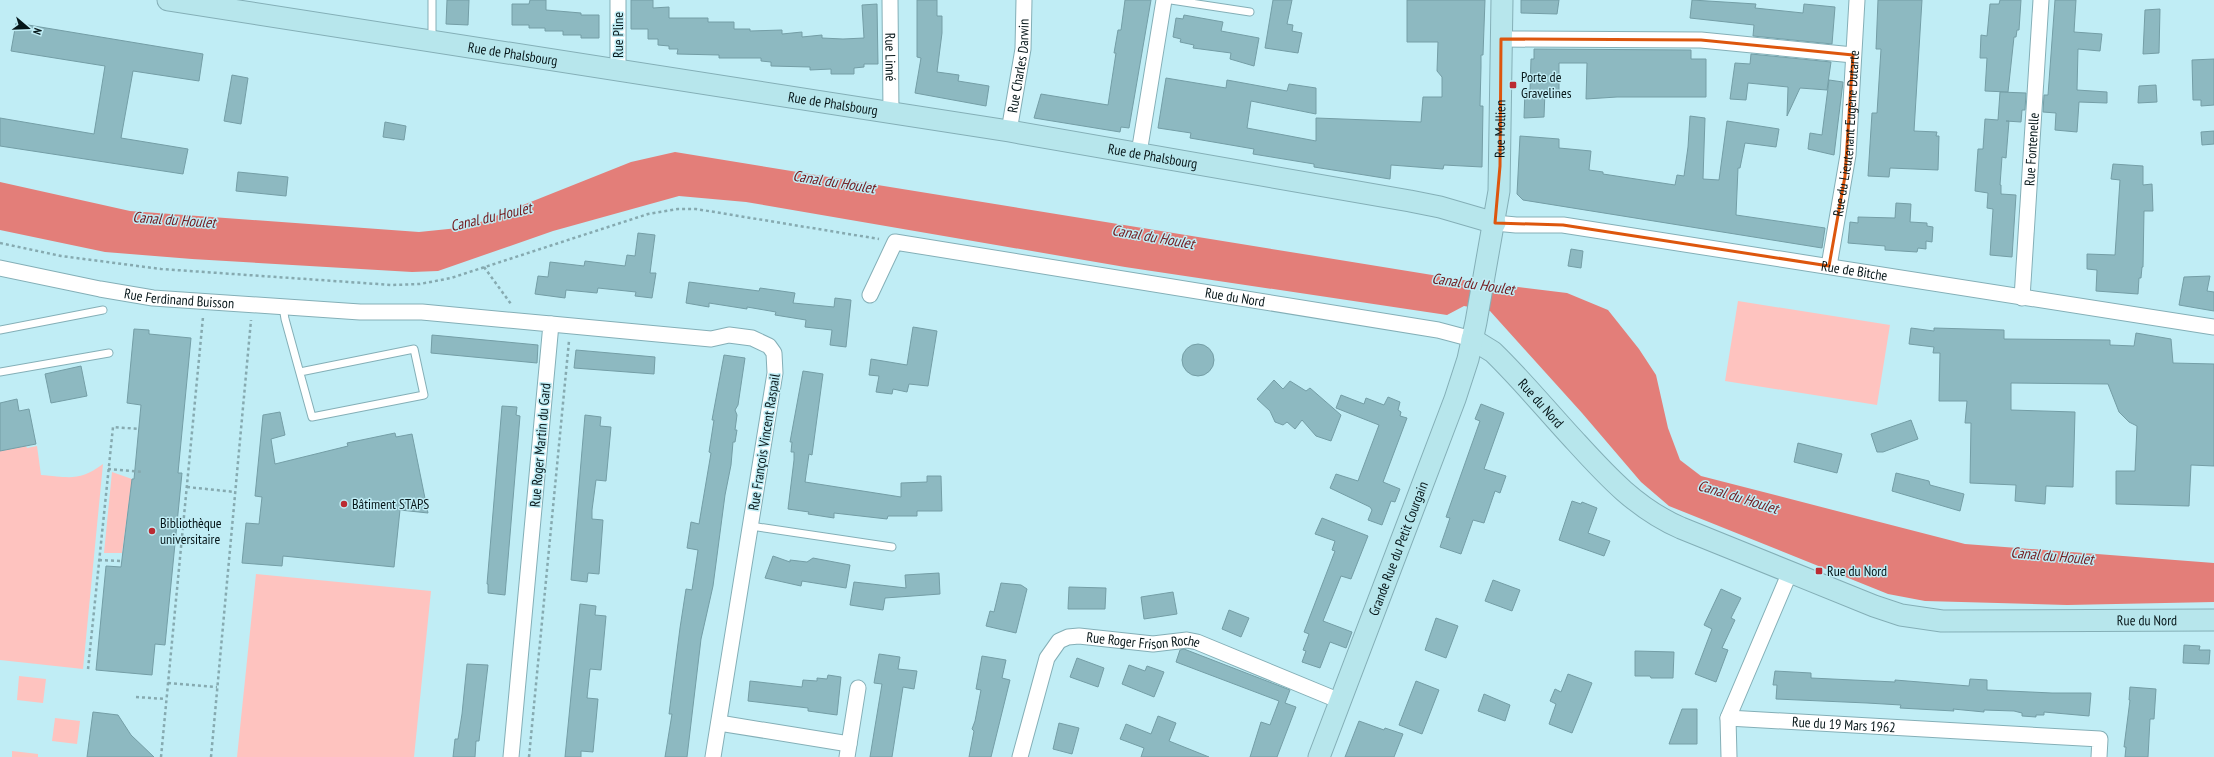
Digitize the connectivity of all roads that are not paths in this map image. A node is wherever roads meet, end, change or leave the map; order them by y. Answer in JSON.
{"nodes":[{"id":1,"x":168,"y":0,"type":"edge"},
{"id":2,"x":432,"y":0,"type":"edge"},
{"id":3,"x":618,"y":0,"type":"edge"},
{"id":4,"x":890,"y":0,"type":"edge"},
{"id":5,"x":1024,"y":0,"type":"edge"},
{"id":6,"x":1164,"y":0,"type":"edge"},
{"id":7,"x":1171,"y":0,"type":"edge"},
{"id":8,"x":1502,"y":0,"type":"edge"},
{"id":9,"x":1857,"y":0,"type":"edge"},
{"id":10,"x":2041,"y":0,"type":"edge"},
{"id":11,"x":216,"y":3,"type":"edge"},
{"id":12,"x":1250,"y":12,"type":"dead end"},
{"id":13,"x":1501,"y":39,"type":"junction"},
{"id":14,"x":432,"y":40,"type":"junction"},
{"id":15,"x":1853,"y":55,"type":"junction"},
{"id":16,"x":618,"y":70,"type":"junction"},
{"id":17,"x":891,"y":114,"type":"junction"},
{"id":18,"x":1009,"y":131,"type":"junction"},
{"id":19,"x":1139,"y":153,"type":"junction"},
{"id":20,"x":1495,"y":223,"type":"junction"},
{"id":21,"x":1829,"y":266,"type":"junction"},
{"id":22,"x":0,"y":268,"type":"edge"},
{"id":23,"x":870,"y":295,"type":"dead end"},
{"id":24,"x":2022,"y":298,"type":"junction"},
{"id":25,"x":283,"y":307,"type":"junction"},
{"id":26,"x":103,"y":310,"type":"dead end"},
{"id":27,"x":1478,"y":312,"type":"joint"},
{"id":28,"x":551,"y":324,"type":"junction"},
{"id":29,"x":2214,"y":327,"type":"edge"},
{"id":30,"x":0,"y":330,"type":"edge"},
{"id":31,"x":1472,"y":338,"type":"junction"},
{"id":32,"x":109,"y":353,"type":"dead end"},
{"id":33,"x":0,"y":372,"type":"edge"},
{"id":34,"x":300,"y":372,"type":"junction"},
{"id":35,"x":751,"y":526,"type":"junction"},
{"id":36,"x":892,"y":547,"type":"dead end"},
{"id":37,"x":1790,"y":572,"type":"junction"},
{"id":38,"x":2214,"y":620,"type":"edge"},
{"id":39,"x":858,"y":688,"type":"dead end"},
{"id":40,"x":1340,"y":701,"type":"junction"},
{"id":41,"x":1728,"y":718,"type":"junction"},
{"id":42,"x":719,"y":723,"type":"junction"},
{"id":43,"x":848,"y":750,"type":"edge"},
{"id":44,"x":511,"y":757,"type":"edge"},
{"id":45,"x":713,"y":757,"type":"edge"},
{"id":46,"x":1020,"y":757,"type":"edge"},
{"id":47,"x":1319,"y":757,"type":"edge"},
{"id":48,"x":1729,"y":757,"type":"edge"},
{"id":49,"x":2099,"y":757,"type":"edge"}],
"edges":[{"from":1,"to":11,"type":"street","name":"Rue de Phalsbourg"},
{"from":2,"to":14,"type":"lane"},
{"from":3,"to":16,"type":"street","name":"Rue Pline"},
{"from":4,"to":17,"type":"street","name":"Rue Linné"},
{"from":5,"to":18,"type":"street","name":"Rue Charles Darwin"},
{"from":6,"to":19,"type":"street"},
{"from":7,"to":12,"type":"lane"},
{"from":8,"to":13,"type":"street","name":"Rue Mollien"},
{"from":9,"to":15,"type":"street","name":"Rue du Lieutenant Eugène Dutarte"},
{"from":10,"to":24,"type":"street","name":"Rue Fontenelle"},
{"from":11,"to":14,"type":"street","name":"Rue de Phalsbourg"},
{"from":13,"to":15,"type":"street"},
{"from":13,"to":20,"type":"street","name":"Rue Mollien"},
{"from":14,"to":16,"type":"street","name":"Rue de Phalsbourg"},
{"from":15,"to":21,"type":"street","name":"Rue du Lieutenant Eugène Dutarte"},
{"from":16,"to":17,"type":"street","name":"Rue de Phalsbourg"},
{"from":17,"to":18,"type":"street","name":"Rue de Phalsbourg"},
{"from":18,"to":19,"type":"street","name":"Rue de Phalsbourg"},
{"from":19,"to":20,"type":"street","name":"Rue de Phalsbourg"},
{"from":20,"to":21,"type":"street","name":"Rue de Bitche"},
{"from":20,"to":27,"type":"street","name":"Rue Mollien"},
{"from":21,"to":24,"type":"street","name":"Rue de Bitche"},
{"from":22,"to":25,"type":"street","name":"Rue Ferdinand Buisson"},
{"from":23,"to":31,"type":"street","name":"Rue du Nord"},
{"from":24,"to":29,"type":"street","name":"Rue de Bitche"},
{"from":25,"to":28,"type":"street","name":"Rue Ferdinand Buisson"},
{"from":25,"to":34,"type":"lane"},
{"from":26,"to":30,"type":"lane"},
{"from":27,"to":31,"type":"street","name":"Grande Rue du Petit Courgain"},
{"from":28,"to":35,"type":"street","name":"Rue François Vincent Raspail"},
{"from":28,"to":44,"type":"street","name":"Rue Roger Martin du Gard"},
{"from":31,"to":37,"type":"street","name":"Rue du Nord"},
{"from":31,"to":40,"type":"street","name":"Grande Rue du Petit Courgain"},
{"from":32,"to":33,"type":"lane"},
{"from":34,"to":34,"type":"lane"},
{"from":35,"to":36,"type":"lane"},
{"from":35,"to":42,"type":"street","name":"Rue François Vincent Raspail"},
{"from":37,"to":38,"type":"street","name":"Rue du Nord"},
{"from":37,"to":41,"type":"street"},
{"from":39,"to":43,"type":"street"},
{"from":40,"to":46,"type":"street","name":"Rue Roger Frison Roche"},
{"from":40,"to":47,"type":"street","name":"Grande Rue du Petit Courgain"},
{"from":41,"to":48,"type":"street"},
{"from":41,"to":49,"type":"street","name":"Rue du 19 Mars 1962"},
{"from":42,"to":43,"type":"street"},
{"from":42,"to":45,"type":"street","name":"Rue François Vincent Raspail"}]}
